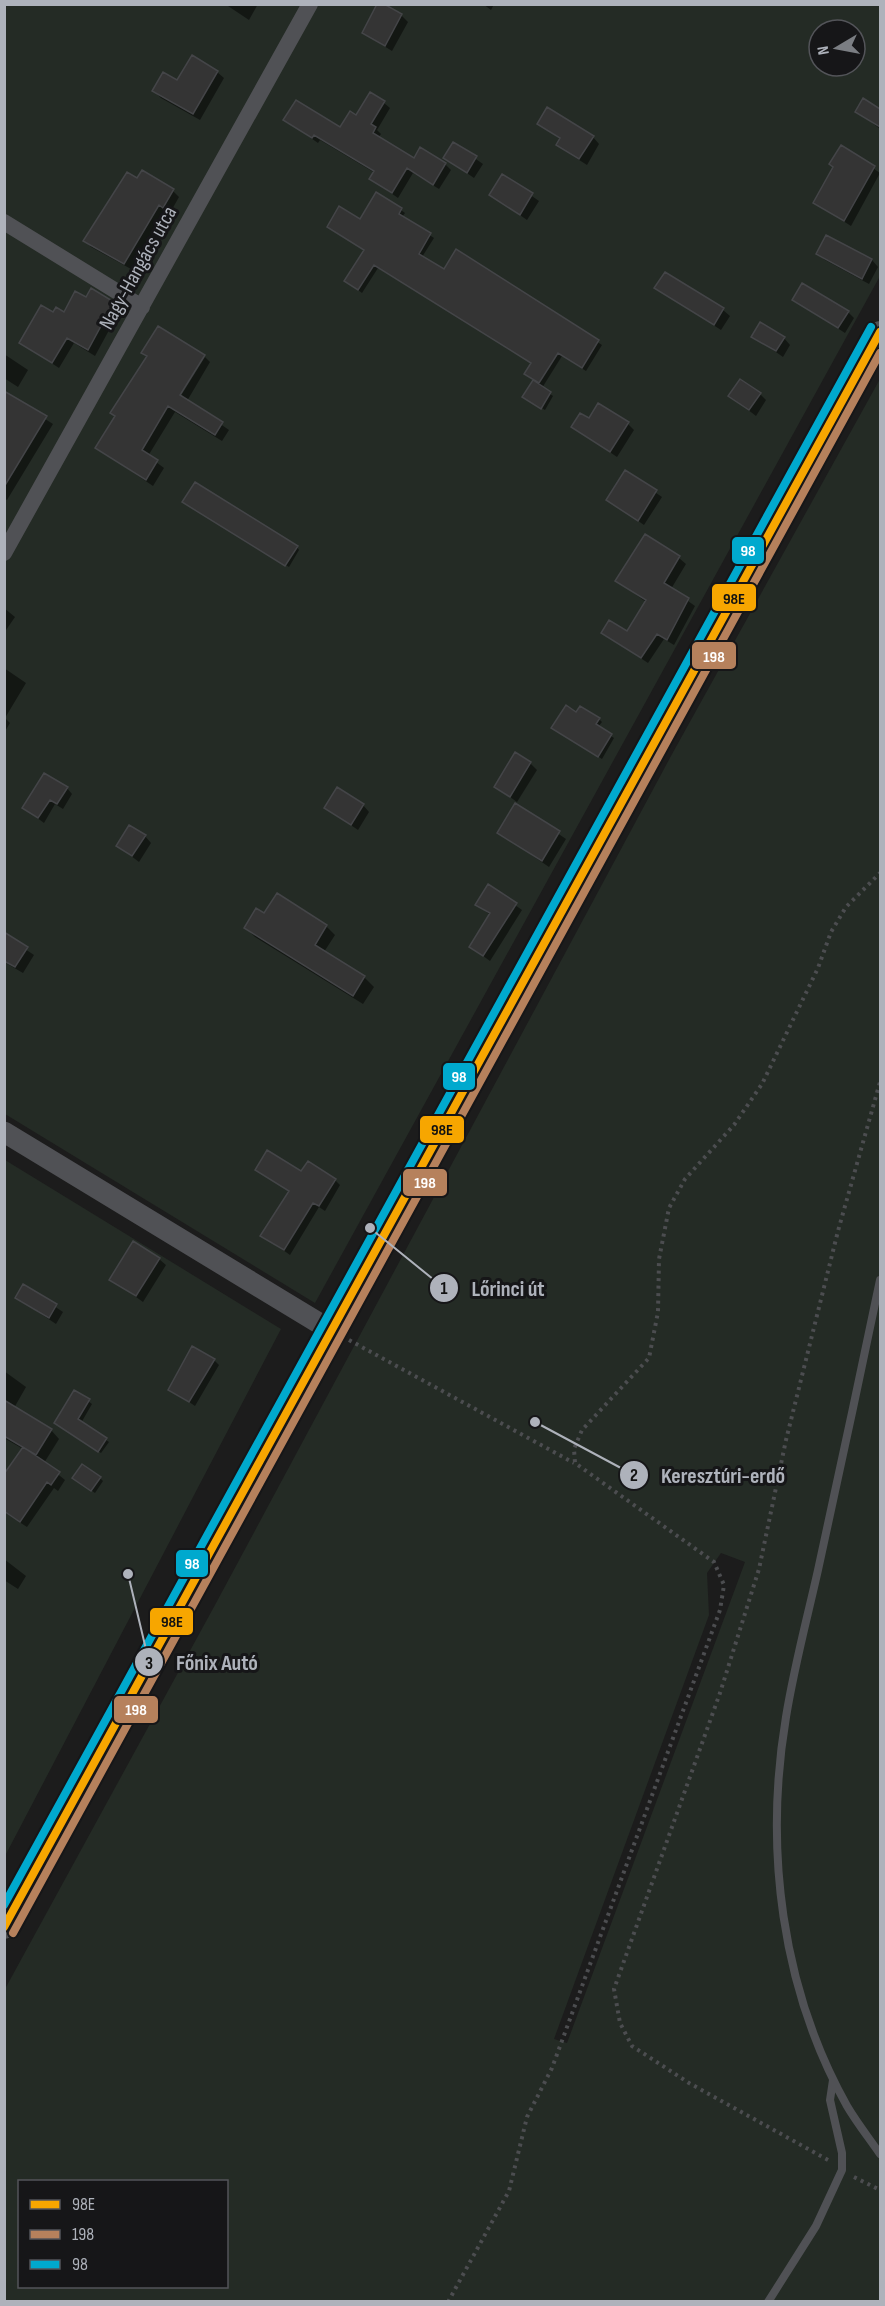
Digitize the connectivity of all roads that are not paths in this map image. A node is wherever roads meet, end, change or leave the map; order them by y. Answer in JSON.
{"nodes":[{"id":1,"x":310,"y":4,"type":"edge"},
{"id":2,"x":4,"y":222,"type":"edge"},
{"id":3,"x":142,"y":307,"type":"junction"},
{"id":4,"x":880,"y":332,"type":"edge"},
{"id":5,"x":4,"y":553,"type":"edge"},
{"id":6,"x":4,"y":1132,"type":"edge"},
{"id":7,"x":880,"y":1280,"type":"edge"},
{"id":8,"x":332,"y":1330,"type":"junction"},
{"id":9,"x":4,"y":1928,"type":"edge"},
{"id":10,"x":833,"y":2080,"type":"junction"},
{"id":11,"x":880,"y":2154,"type":"edge"},
{"id":12,"x":768,"y":2301,"type":"edge"}],
"edges":[{"from":1,"to":3,"type":"street","name":"Nagy-Hangács utca"},
{"from":2,"to":3,"type":"street"},
{"from":3,"to":5,"type":"street","name":"Nagy-Hangács utca"},
{"from":4,"to":8,"type":"main road"},
{"from":6,"to":8,"type":"street"},
{"from":7,"to":10,"type":"lane"},
{"from":8,"to":9,"type":"main road"},
{"from":10,"to":11,"type":"lane"},
{"from":10,"to":12,"type":"lane"}]}
